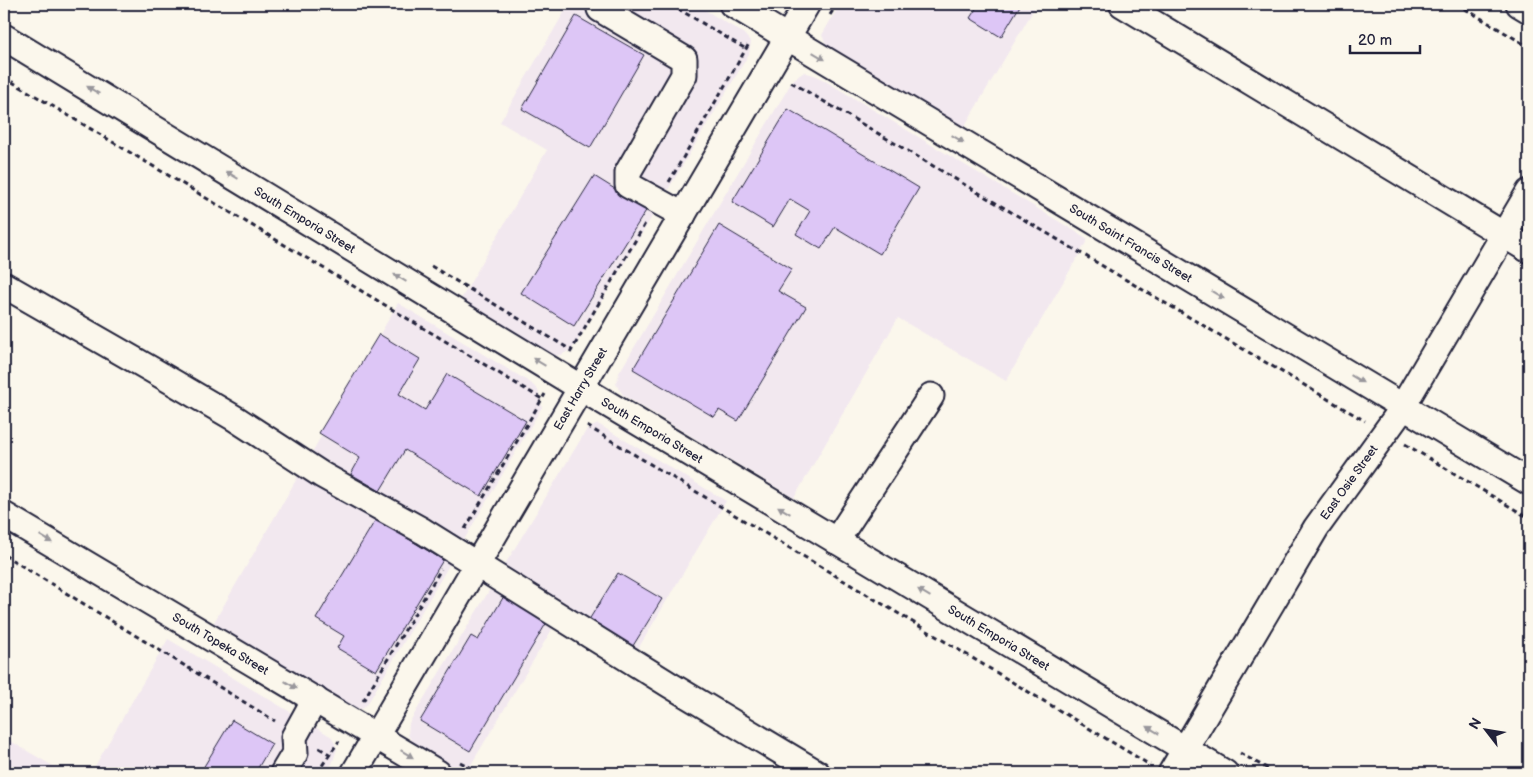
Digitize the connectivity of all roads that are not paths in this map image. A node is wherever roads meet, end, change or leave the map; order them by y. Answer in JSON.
{"nodes":[{"id":1,"x":732,"y":4,"type":"edge"},
{"id":2,"x":807,"y":4,"type":"edge"},
{"id":3,"x":1122,"y":4,"type":"edge"},
{"id":4,"x":1519,"y":4,"type":"edge"},
{"id":5,"x":600,"y":8,"type":"dead end"},
{"id":6,"x":1529,"y":10,"type":"edge"},
{"id":7,"x":4,"y":37,"type":"edge"},
{"id":8,"x":787,"y":37,"type":"junction"},
{"id":9,"x":1529,"y":192,"type":"edge"},
{"id":10,"x":683,"y":215,"type":"junction"},
{"id":11,"x":1504,"y":235,"type":"junction"},
{"id":12,"x":1529,"y":250,"type":"edge"},
{"id":13,"x":4,"y":285,"type":"edge"},
{"id":14,"x":581,"y":388,"type":"junction"},
{"id":15,"x":930,"y":396,"type":"dead end"},
{"id":16,"x":1403,"y":406,"type":"junction"},
{"id":17,"x":1529,"y":482,"type":"edge"},
{"id":18,"x":4,"y":515,"type":"edge"},
{"id":19,"x":836,"y":541,"type":"junction"},
{"id":20,"x":476,"y":565,"type":"junction"},
{"id":21,"x":315,"y":699,"type":"junction"},
{"id":22,"x":376,"y":736,"type":"junction"},
{"id":23,"x":1185,"y":749,"type":"junction"},
{"id":24,"x":1160,"y":769,"type":"edge"},
{"id":25,"x":283,"y":773,"type":"edge"},
{"id":26,"x":354,"y":773,"type":"edge"},
{"id":27,"x":438,"y":773,"type":"edge"},
{"id":28,"x":817,"y":773,"type":"edge"},
{"id":29,"x":1225,"y":773,"type":"edge"}],
"edges":[{"from":1,"to":8,"type":"street","name":"South Saint Francis Street"},
{"from":2,"to":8,"type":"street","name":"East Harry Street"},
{"from":3,"to":11,"type":"street"},
{"from":4,"to":6,"type":"street"},
{"from":5,"to":10,"type":"street"},
{"from":14,"to":7,"type":"street","name":"South Emporia Street","one_way":true},
{"from":8,"to":10,"type":"street","name":"East Harry Street"},
{"from":8,"to":16,"type":"street","name":"South Saint Francis Street","one_way":true},
{"from":9,"to":11,"type":"street","name":"East Osie Street"},
{"from":10,"to":14,"type":"street","name":"East Harry Street"},
{"from":11,"to":12,"type":"street"},
{"from":11,"to":16,"type":"street","name":"East Osie Street"},
{"from":13,"to":20,"type":"street"},
{"from":19,"to":14,"type":"street","name":"South Emporia Street","one_way":true},
{"from":14,"to":20,"type":"street","name":"East Harry Street"},
{"from":15,"to":19,"type":"street"},
{"from":16,"to":17,"type":"street","name":"South Saint Francis Street"},
{"from":16,"to":23,"type":"street","name":"East Osie Street"},
{"from":18,"to":21,"type":"street","name":"South Topeka Street","one_way":true},
{"from":23,"to":19,"type":"street","name":"South Emporia Street","one_way":true},
{"from":20,"to":22,"type":"street","name":"East Harry Street"},
{"from":20,"to":28,"type":"street"},
{"from":21,"to":22,"type":"street","name":"South Topeka Street"},
{"from":21,"to":25,"type":"street"},
{"from":22,"to":26,"type":"street","name":"East Harry Street"},
{"from":22,"to":27,"type":"street","name":"South Topeka Street","one_way":true},
{"from":23,"to":24,"type":"street","name":"East Osie Street"},
{"from":23,"to":29,"type":"street","name":"South Emporia Street"}]}
